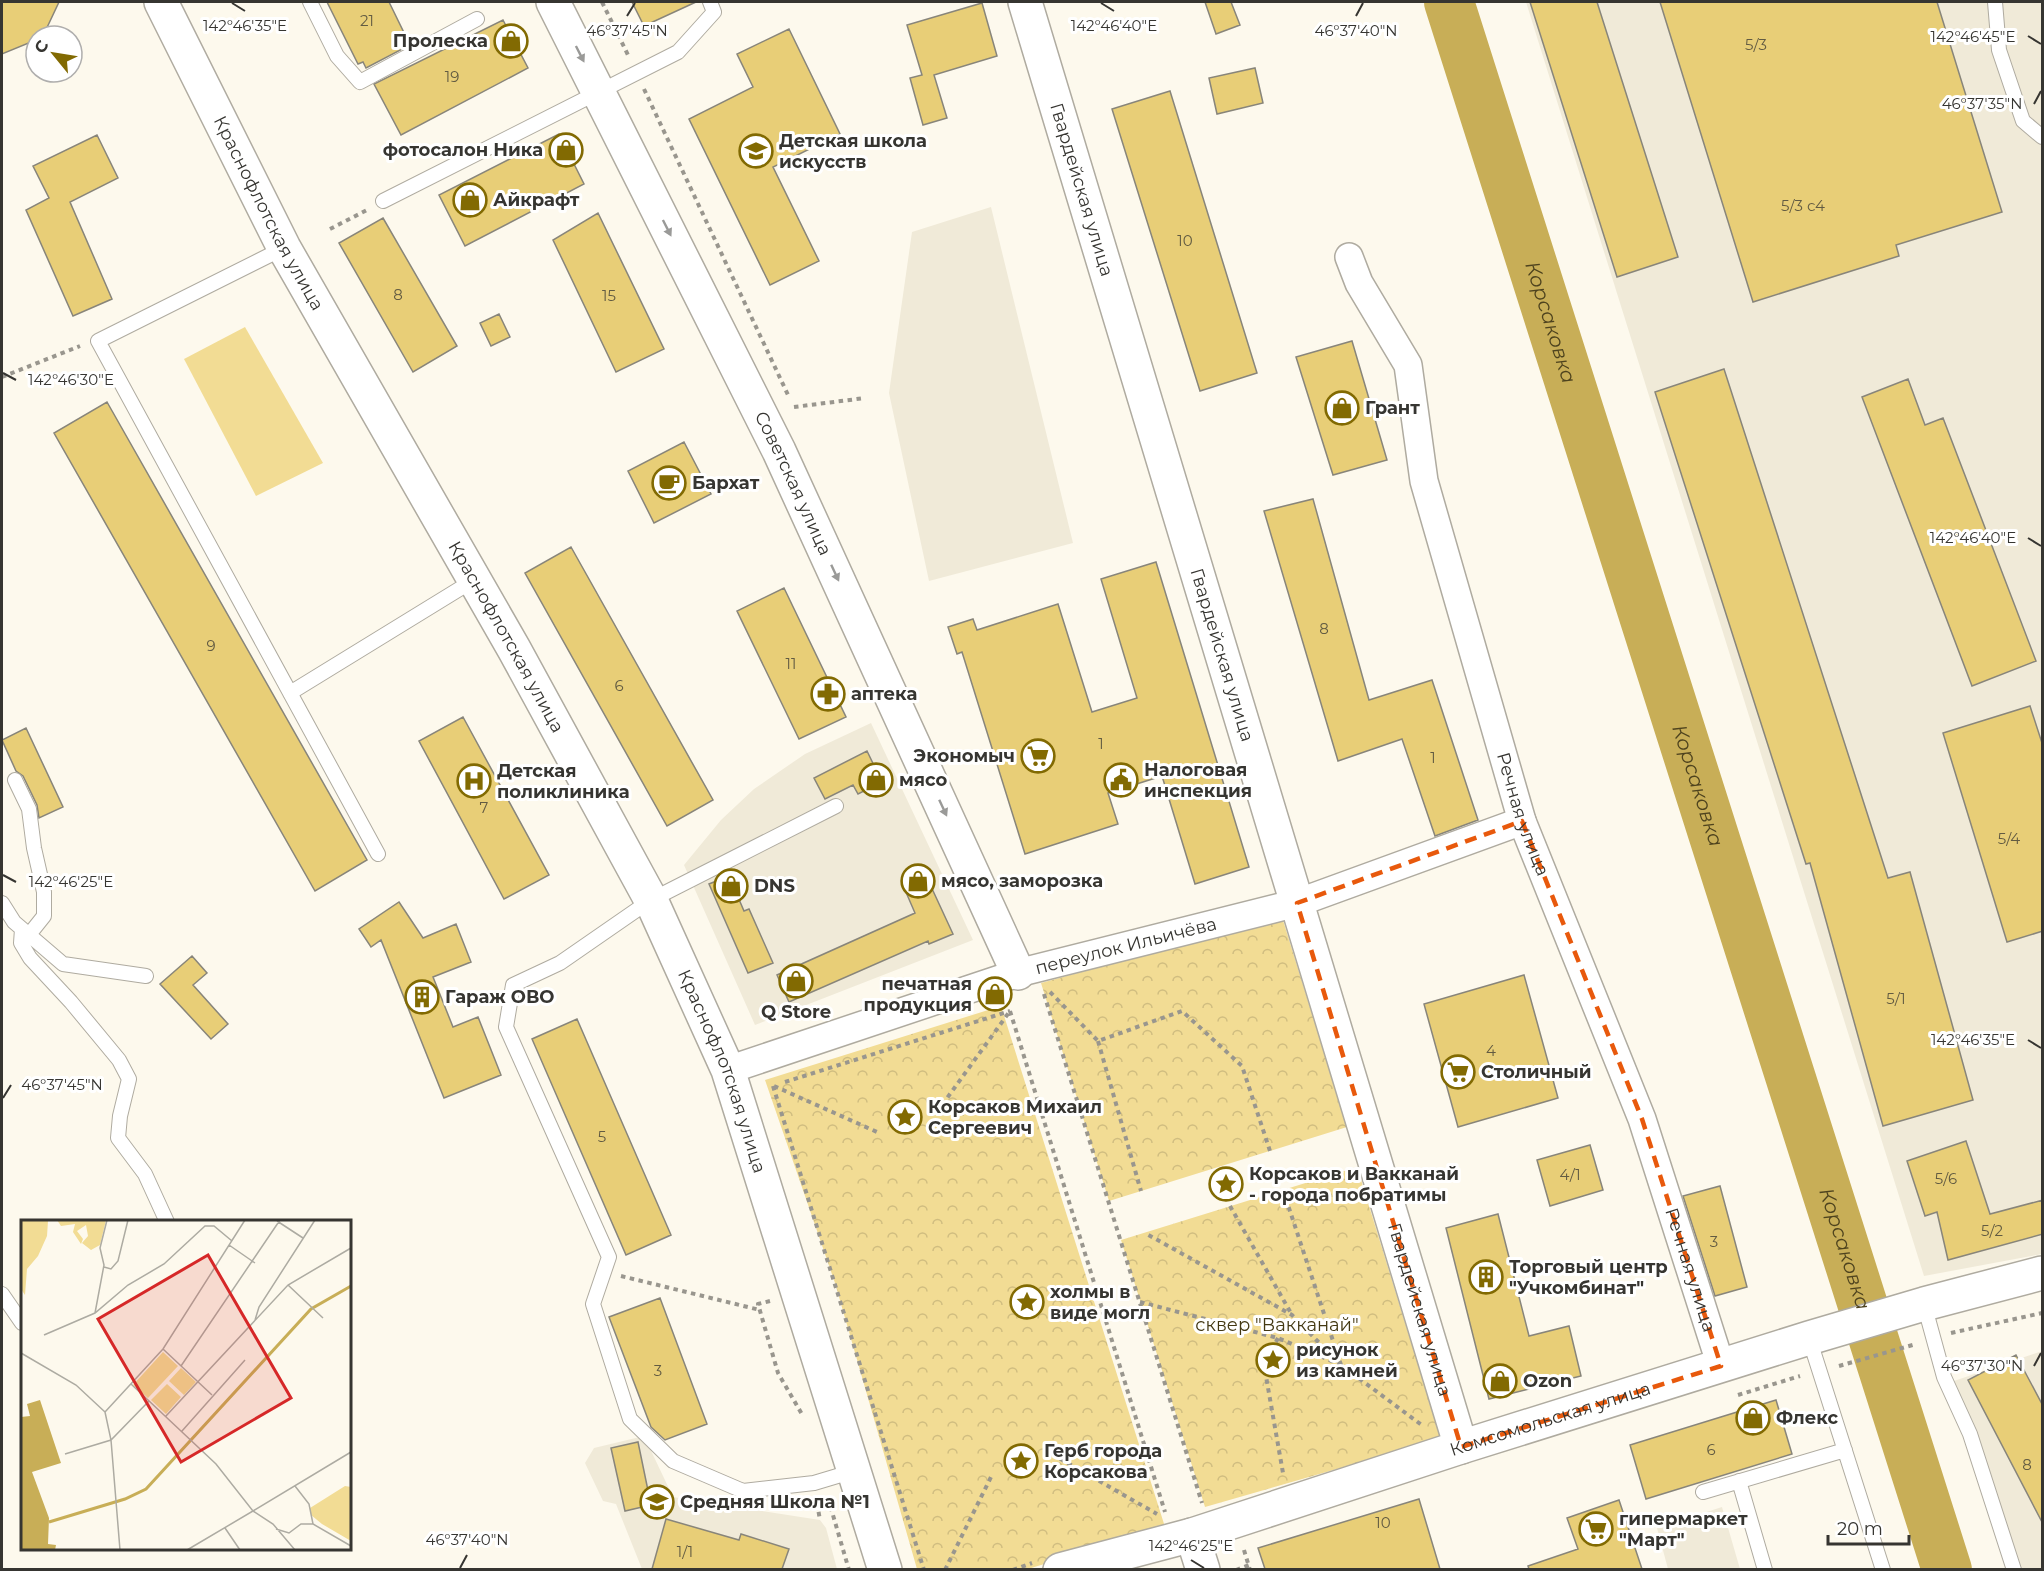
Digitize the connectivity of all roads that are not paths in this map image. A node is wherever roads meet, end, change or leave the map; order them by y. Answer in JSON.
{"nodes":[{"id":1,"x":161,"y":2,"type":"edge"},
{"id":2,"x":310,"y":2,"type":"edge"},
{"id":3,"x":553,"y":2,"type":"edge"},
{"id":4,"x":710,"y":2,"type":"edge"},
{"id":5,"x":1025,"y":2,"type":"edge"},
{"id":6,"x":1995,"y":2,"type":"edge"},
{"id":7,"x":477,"y":19,"type":"dead end"},
{"id":8,"x":598,"y":91,"type":"junction"},
{"id":9,"x":2043,"y":137,"type":"edge"},
{"id":10,"x":384,"y":201,"type":"road end"},
{"id":11,"x":284,"y":248,"type":"junction"},
{"id":12,"x":1349,"y":257,"type":"dead end"},
{"id":13,"x":474,"y":580,"type":"junction"},
{"id":14,"x":290,"y":693,"type":"junction"},
{"id":15,"x":15,"y":780,"type":"dead end"},
{"id":16,"x":836,"y":806,"type":"dead end"},
{"id":17,"x":1522,"y":821,"type":"junction"},
{"id":18,"x":378,"y":854,"type":"dead end"},
{"id":19,"x":651,"y":900,"type":"junction"},
{"id":20,"x":2,"y":903,"type":"edge"},
{"id":21,"x":1297,"y":903,"type":"junction"},
{"id":22,"x":25,"y":932,"type":"junction"},
{"id":23,"x":1018,"y":973,"type":"junction"},
{"id":24,"x":146,"y":976,"type":"dead end"},
{"id":25,"x":728,"y":1070,"type":"junction"},
{"id":26,"x":167,"y":1220,"type":"edge"},
{"id":27,"x":2043,"y":1273,"type":"edge"},
{"id":28,"x":2,"y":1294,"type":"edge"},
{"id":29,"x":1912,"y":1308,"type":"junction"},
{"id":30,"x":21,"y":1322,"type":"edge"},
{"id":31,"x":1824,"y":1334,"type":"junction"},
{"id":32,"x":1721,"y":1366,"type":"junction"},
{"id":33,"x":1461,"y":1447,"type":"junction"},
{"id":34,"x":1845,"y":1450,"type":"junction"},
{"id":35,"x":854,"y":1471,"type":"junction"},
{"id":36,"x":1739,"y":1481,"type":"junction"},
{"id":37,"x":1703,"y":1492,"type":"dead end"},
{"id":38,"x":1180,"y":1527,"type":"junction"},
{"id":39,"x":1048,"y":1566,"type":"edge"},
{"id":40,"x":885,"y":1569,"type":"edge"},
{"id":41,"x":1203,"y":1569,"type":"edge"},
{"id":42,"x":1765,"y":1569,"type":"edge"},
{"id":43,"x":1883,"y":1569,"type":"edge"},
{"id":44,"x":2014,"y":1569,"type":"edge"}],
"edges":[{"from":1,"to":11,"type":"main road","name":"Краснофлотская улица"},
{"from":2,"to":7,"type":"lane"},
{"from":3,"to":8,"type":"main road","name":"Советская улица","one_way":true},
{"from":4,"to":8,"type":"lane"},
{"from":5,"to":21,"type":"main road","name":"Гвардейская улица"},
{"from":6,"to":9,"type":"lane"},
{"from":8,"to":10,"type":"lane"},
{"from":8,"to":23,"type":"main road","name":"Советская улица","one_way":true},
{"from":11,"to":13,"type":"main road","name":"Краснофлотская улица"},
{"from":11,"to":14,"type":"lane"},
{"from":12,"to":17,"type":"street","name":"Речная улица"},
{"from":13,"to":14,"type":"lane"},
{"from":13,"to":19,"type":"main road","name":"Краснофлотская улица"},
{"from":14,"to":18,"type":"lane"},
{"from":15,"to":22,"type":"lane"},
{"from":16,"to":19,"type":"lane"},
{"from":17,"to":21,"type":"street","name":"переулок Ильичёва"},
{"from":17,"to":32,"type":"street","name":"Речная улица"},
{"from":19,"to":25,"type":"main road","name":"Краснофлотская улица"},
{"from":19,"to":35,"type":"lane"},
{"from":20,"to":22,"type":"lane"},
{"from":21,"to":23,"type":"street","name":"переулок Ильичёва"},
{"from":21,"to":33,"type":"main road","name":"Гвардейская улица"},
{"from":22,"to":24,"type":"lane"},
{"from":22,"to":26,"type":"lane"},
{"from":23,"to":25,"type":"street","name":"переулок Ильичёва"},
{"from":25,"to":35,"type":"main road","name":"Краснофлотская улица"},
{"from":27,"to":29,"type":"main road","name":"Комсомольская улица"},
{"from":28,"to":30,"type":"lane"},
{"from":29,"to":31,"type":"main road","name":"Комсомольская улица"},
{"from":29,"to":44,"type":"lane"},
{"from":31,"to":32,"type":"main road","name":"Комсомольская улица"},
{"from":31,"to":34,"type":"lane"},
{"from":32,"to":33,"type":"main road","name":"Комсомольская улица"},
{"from":33,"to":38,"type":"main road","name":"Комсомольская улица"},
{"from":34,"to":36,"type":"lane"},
{"from":34,"to":43,"type":"lane"},
{"from":35,"to":40,"type":"main road","name":"Краснофлотская улица"},
{"from":36,"to":37,"type":"lane"},
{"from":36,"to":42,"type":"lane"},
{"from":38,"to":39,"type":"main road","name":"Комсомольская улица"},
{"from":38,"to":41,"type":"main road"}]}
